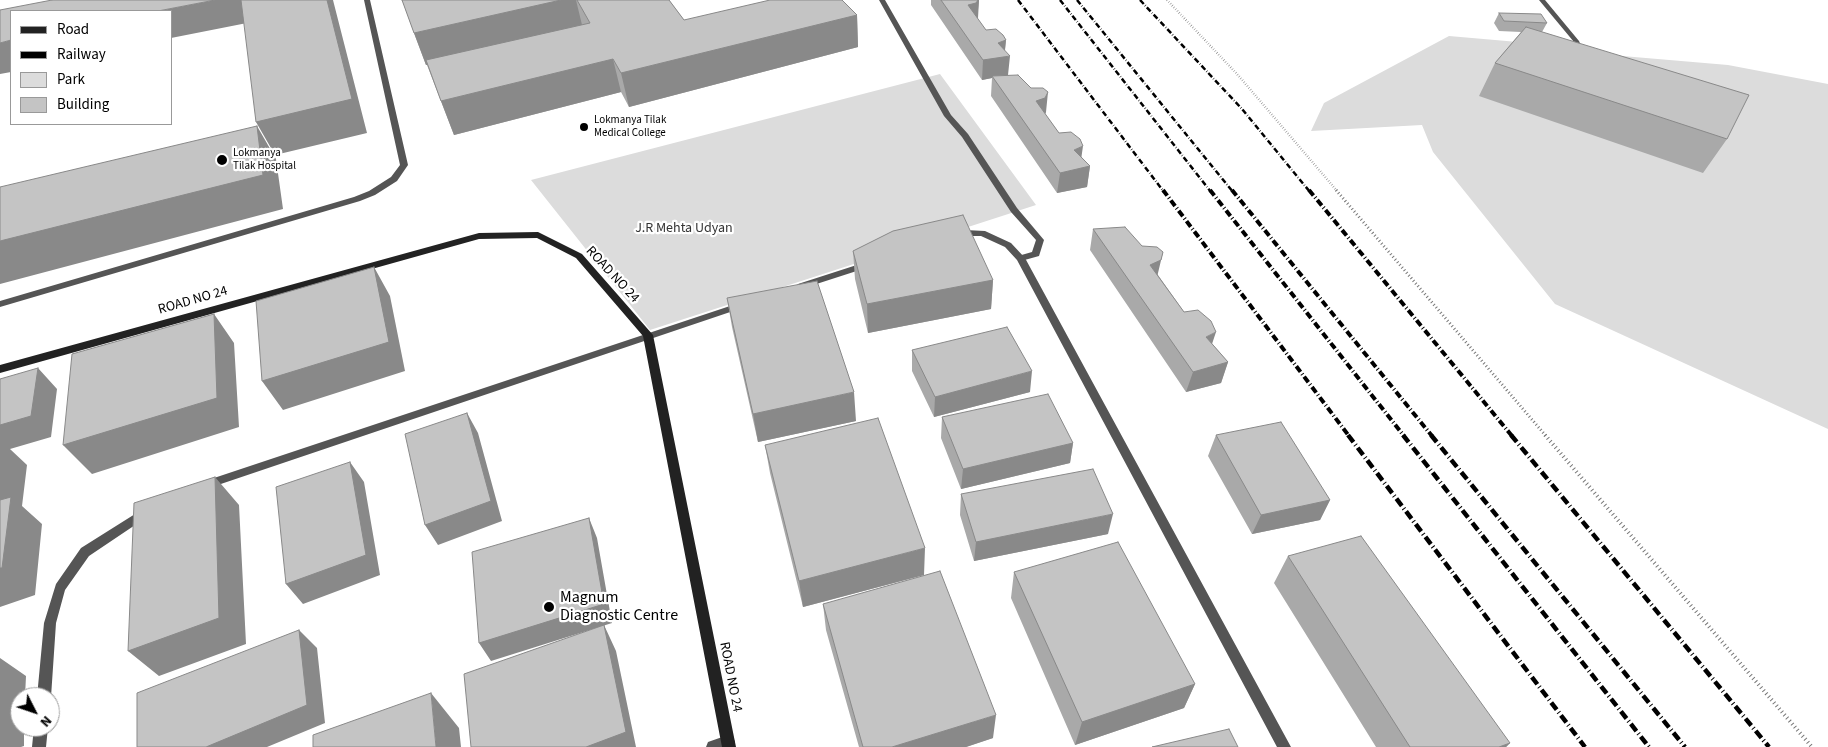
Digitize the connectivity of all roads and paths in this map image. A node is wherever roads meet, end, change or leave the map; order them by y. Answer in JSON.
{"nodes":[{"id":1,"x":366,"y":0,"type":"edge"},
{"id":2,"x":882,"y":0,"type":"edge"},
{"id":3,"x":1167,"y":0,"type":"edge"},
{"id":4,"x":1542,"y":0,"type":"edge"},
{"id":5,"x":1582,"y":59,"type":"edge"},
{"id":6,"x":946,"y":239,"type":"edge"},
{"id":7,"x":1021,"y":258,"type":"junction"},
{"id":8,"x":881,"y":260,"type":"edge"},
{"id":9,"x":788,"y":290,"type":"edge"},
{"id":10,"x":751,"y":302,"type":"edge"},
{"id":11,"x":0,"y":304,"type":"edge"},
{"id":12,"x":648,"y":335,"type":"junction"},
{"id":13,"x":0,"y":370,"type":"edge"},
{"id":14,"x":196,"y":488,"type":"edge"},
{"id":15,"x":151,"y":509,"type":"edge"},
{"id":16,"x":45,"y":687,"type":"edge"},
{"id":17,"x":729,"y":744,"type":"edge"},
{"id":18,"x":713,"y":747,"type":"edge"},
{"id":19,"x":1284,"y":747,"type":"edge"},
{"id":20,"x":1812,"y":747,"type":"edge"}],
"edges":[{"from":1,"to":11,"type":"street"},
{"from":2,"to":7,"type":"street"},
{"from":3,"to":20,"type":"path"},
{"from":4,"to":5,"type":"street"},
{"from":6,"to":7,"type":"street"},
{"from":7,"to":19,"type":"street"},
{"from":8,"to":9,"type":"street"},
{"from":10,"to":12,"type":"street"},
{"from":12,"to":13,"type":"street","name":"ROAD NO 24"},
{"from":12,"to":14,"type":"street"},
{"from":12,"to":17,"type":"street","name":"ROAD NO 24"},
{"from":15,"to":16,"type":"street"},
{"from":17,"to":18,"type":"street"}]}
